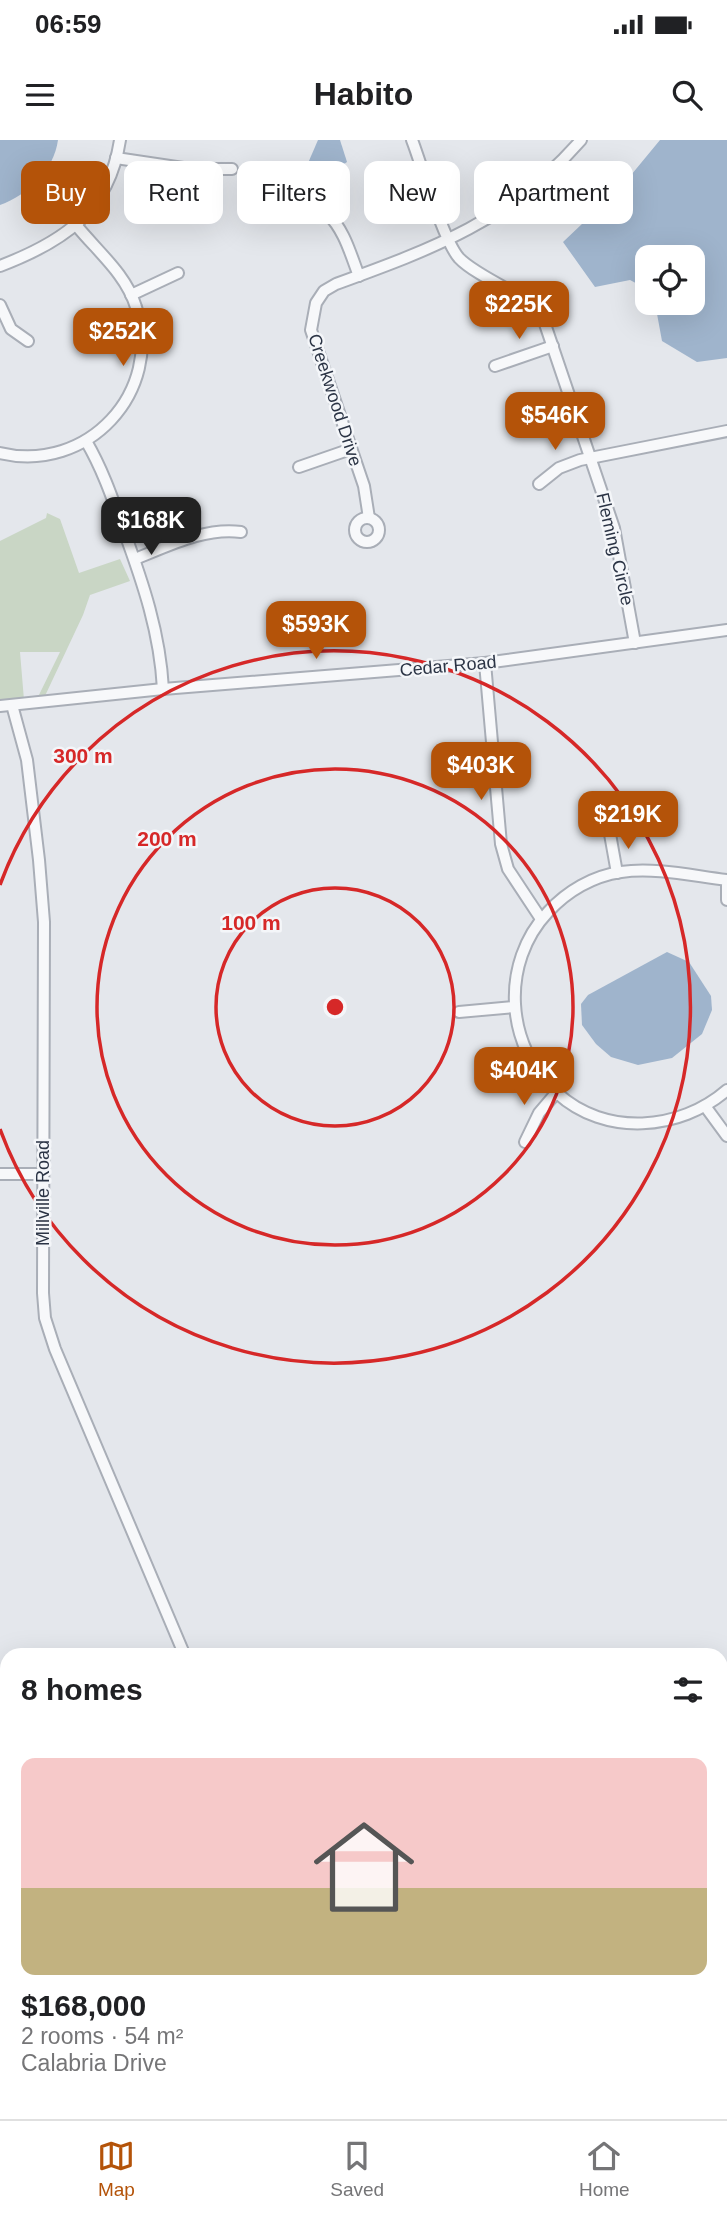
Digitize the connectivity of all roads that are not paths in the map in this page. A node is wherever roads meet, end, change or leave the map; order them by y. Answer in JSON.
{"nodes":[{"id":1,"x":120,"y":140,"type":"edge"},
{"id":2,"x":412,"y":140,"type":"edge"},
{"id":3,"x":581,"y":140,"type":"edge"},
{"id":4,"x":116,"y":158,"type":"junction"},
{"id":5,"x":232,"y":169,"type":"dead end"},
{"id":6,"x":338,"y":224,"type":"edge"},
{"id":7,"x":76,"y":225,"type":"junction"},
{"id":8,"x":450,"y":240,"type":"junction"},
{"id":9,"x":0,"y":266,"type":"edge"},
{"id":10,"x":178,"y":273,"type":"dead end"},
{"id":11,"x":359,"y":276,"type":"junction"},
{"id":12,"x":131,"y":295,"type":"junction"},
{"id":13,"x":0,"y":305,"type":"edge"},
{"id":14,"x":28,"y":341,"type":"dead end"},
{"id":15,"x":553,"y":346,"type":"junction"},
{"id":16,"x":495,"y":366,"type":"dead end"},
{"id":17,"x":727,"y":431,"type":"edge"},
{"id":18,"x":86,"y":441,"type":"junction"},
{"id":19,"x":351,"y":449,"type":"junction"},
{"id":20,"x":0,"y":453,"type":"edge"},
{"id":21,"x":591,"y":457,"type":"junction"},
{"id":22,"x":299,"y":467,"type":"dead end"},
{"id":23,"x":539,"y":484,"type":"dead end"},
{"id":24,"x":369,"y":518,"type":"dead end"},
{"id":25,"x":241,"y":531,"type":"dead end"},
{"id":26,"x":135,"y":559,"type":"junction"},
{"id":27,"x":727,"y":630,"type":"edge"},
{"id":28,"x":635,"y":643,"type":"junction"},
{"id":29,"x":485,"y":663,"type":"junction"},
{"id":30,"x":163,"y":689,"type":"junction"},
{"id":31,"x":12,"y":705,"type":"junction"},
{"id":32,"x":0,"y":706,"type":"edge"},
{"id":33,"x":610,"y":834,"type":"dead end"},
{"id":34,"x":617,"y":873,"type":"junction"},
{"id":35,"x":727,"y":882,"type":"edge"},
{"id":36,"x":727,"y":900,"type":"edge"},
{"id":37,"x":541,"y":919,"type":"junction"},
{"id":38,"x":514,"y":1007,"type":"junction"},
{"id":39,"x":459,"y":1012,"type":"dead end"},
{"id":40,"x":727,"y":1090,"type":"edge"},
{"id":41,"x":556,"y":1093,"type":"junction"},
{"id":42,"x":705,"y":1106,"type":"junction"},
{"id":43,"x":727,"y":1136,"type":"edge"},
{"id":44,"x":525,"y":1142,"type":"dead end"},
{"id":45,"x":0,"y":1174,"type":"edge"},
{"id":46,"x":43,"y":1174,"type":"junction"},
{"id":47,"x":182,"y":1648,"type":"edge"}],
"edges":[{"from":1,"to":4,"type":"street"},
{"from":2,"to":8,"type":"street","name":"Fleming Circle"},
{"from":3,"to":8,"type":"street","name":"Creekwood Drive"},
{"from":4,"to":5,"type":"street"},
{"from":4,"to":7,"type":"street"},
{"from":6,"to":11,"type":"street"},
{"from":7,"to":9,"type":"street"},
{"from":7,"to":12,"type":"street"},
{"from":8,"to":11,"type":"street","name":"Creekwood Drive"},
{"from":8,"to":15,"type":"street","name":"Fleming Circle"},
{"from":10,"to":12,"type":"street"},
{"from":11,"to":19,"type":"street","name":"Creekwood Drive"},
{"from":12,"to":18,"type":"street"},
{"from":13,"to":14,"type":"street"},
{"from":15,"to":16,"type":"street"},
{"from":15,"to":21,"type":"street","name":"Fleming Circle"},
{"from":17,"to":21,"type":"street"},
{"from":18,"to":20,"type":"street"},
{"from":18,"to":26,"type":"street"},
{"from":19,"to":22,"type":"street"},
{"from":19,"to":24,"type":"street","name":"Creekwood Drive"},
{"from":21,"to":23,"type":"street"},
{"from":21,"to":28,"type":"street","name":"Fleming Circle"},
{"from":25,"to":26,"type":"street"},
{"from":26,"to":30,"type":"street"},
{"from":27,"to":28,"type":"street","name":"Cedar Road"},
{"from":28,"to":29,"type":"street","name":"Cedar Road"},
{"from":29,"to":30,"type":"street","name":"Cedar Road"},
{"from":29,"to":37,"type":"street"},
{"from":30,"to":31,"type":"street","name":"Cedar Road"},
{"from":31,"to":32,"type":"street","name":"Cedar Road"},
{"from":31,"to":46,"type":"street","name":"Millville Road"},
{"from":33,"to":34,"type":"street"},
{"from":34,"to":35,"type":"street"},
{"from":34,"to":37,"type":"street"},
{"from":35,"to":36,"type":"street"},
{"from":37,"to":38,"type":"street"},
{"from":38,"to":39,"type":"street"},
{"from":38,"to":41,"type":"street"},
{"from":40,"to":42,"type":"street"},
{"from":41,"to":42,"type":"street"},
{"from":41,"to":44,"type":"street"},
{"from":42,"to":43,"type":"street"},
{"from":45,"to":46,"type":"street"},
{"from":46,"to":47,"type":"street","name":"Millville Road"}]}
